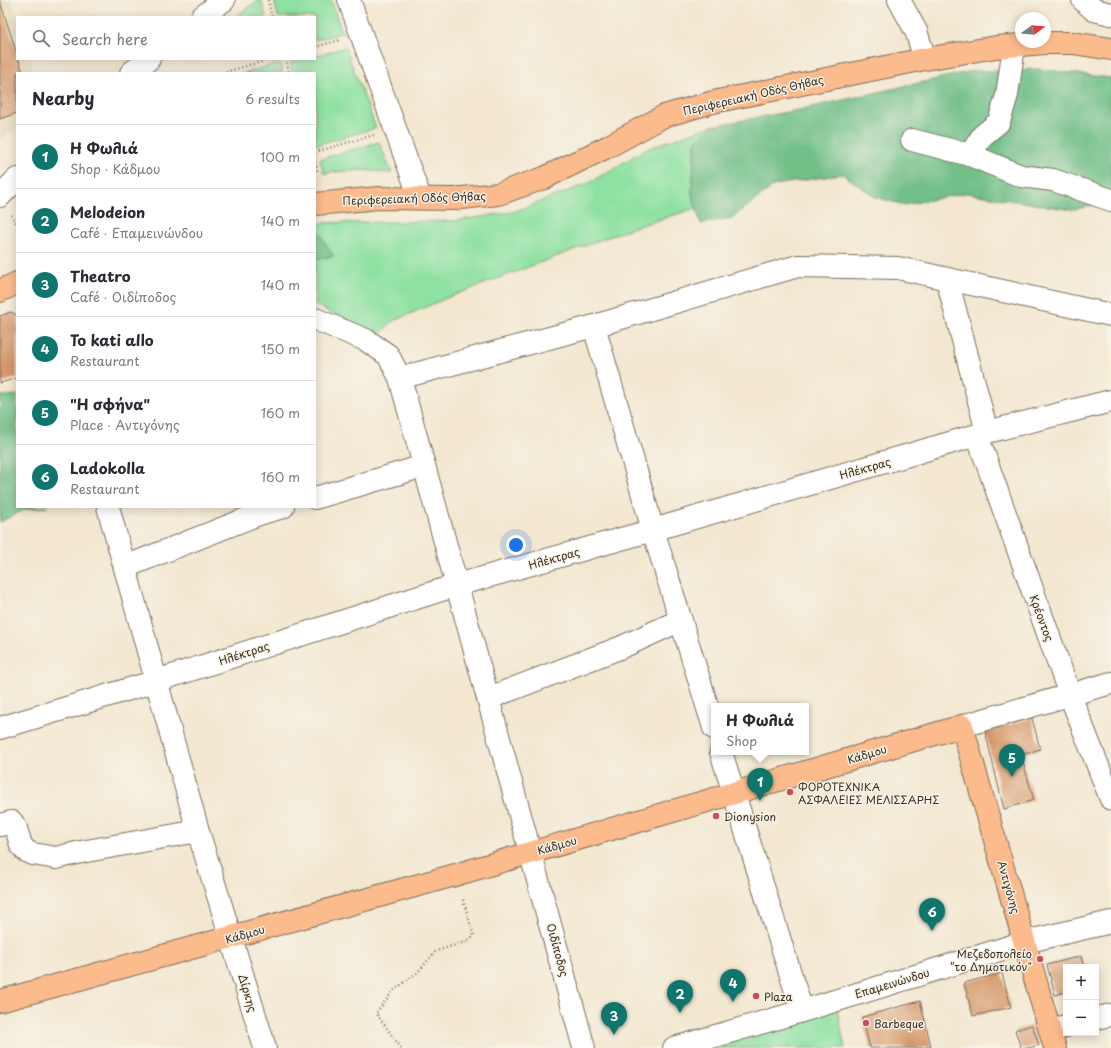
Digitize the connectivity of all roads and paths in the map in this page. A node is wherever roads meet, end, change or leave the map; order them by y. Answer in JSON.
{"nodes":[{"id":1,"x":224,"y":0,"type":"edge"},
{"id":2,"x":268,"y":0,"type":"edge"},
{"id":3,"x":349,"y":0,"type":"edge"},
{"id":4,"x":900,"y":0,"type":"edge"},
{"id":5,"x":1083,"y":0,"type":"edge"},
{"id":6,"x":1111,"y":14,"type":"edge"},
{"id":7,"x":203,"y":16,"type":"edge"},
{"id":8,"x":272,"y":16,"type":"edge"},
{"id":9,"x":1014,"y":46,"type":"junction"},
{"id":10,"x":1111,"y":49,"type":"edge"},
{"id":11,"x":925,"y":59,"type":"junction"},
{"id":12,"x":148,"y":60,"type":"edge"},
{"id":13,"x":268,"y":60,"type":"edge"},
{"id":14,"x":285,"y":60,"type":"edge"},
{"id":15,"x":132,"y":72,"type":"edge"},
{"id":16,"x":226,"y":72,"type":"edge"},
{"id":17,"x":289,"y":72,"type":"edge"},
{"id":18,"x":396,"y":129,"type":"junction"},
{"id":19,"x":912,"y":140,"type":"dead end"},
{"id":20,"x":316,"y":152,"type":"edge"},
{"id":21,"x":970,"y":155,"type":"junction"},
{"id":22,"x":316,"y":166,"type":"edge"},
{"id":23,"x":318,"y":173,"type":"dead end"},
{"id":24,"x":16,"y":180,"type":"edge"},
{"id":25,"x":0,"y":196,"type":"edge"},
{"id":26,"x":420,"y":198,"type":"junction"},
{"id":27,"x":1111,"y":200,"type":"edge"},
{"id":28,"x":316,"y":204,"type":"edge"},
{"id":29,"x":947,"y":279,"type":"junction"},
{"id":30,"x":16,"y":284,"type":"edge"},
{"id":31,"x":0,"y":291,"type":"edge"},
{"id":32,"x":1111,"y":315,"type":"edge"},
{"id":33,"x":316,"y":319,"type":"edge"},
{"id":34,"x":594,"y":326,"type":"junction"},
{"id":35,"x":400,"y":378,"type":"junction"},
{"id":36,"x":1111,"y":401,"type":"edge"},
{"id":37,"x":982,"y":434,"type":"junction"},
{"id":38,"x":424,"y":466,"type":"junction"},
{"id":39,"x":316,"y":498,"type":"edge"},
{"id":40,"x":108,"y":508,"type":"edge"},
{"id":41,"x":279,"y":508,"type":"edge"},
{"id":42,"x":653,"y":530,"type":"junction"},
{"id":43,"x":125,"y":568,"type":"junction"},
{"id":44,"x":457,"y":585,"type":"junction"},
{"id":45,"x":681,"y":620,"type":"junction"},
{"id":46,"x":156,"y":681,"type":"junction"},
{"id":47,"x":1111,"y":683,"type":"edge"},
{"id":48,"x":1070,"y":696,"type":"junction"},
{"id":49,"x":489,"y":698,"type":"junction"},
{"id":50,"x":711,"y":718,"type":"edge"},
{"id":51,"x":962,"y":726,"type":"junction"},
{"id":52,"x":0,"y":728,"type":"edge"},
{"id":53,"x":722,"y":755,"type":"edge"},
{"id":54,"x":734,"y":794,"type":"junction"},
{"id":55,"x":1111,"y":799,"type":"edge"},
{"id":56,"x":6,"y":824,"type":"edge"},
{"id":57,"x":198,"y":831,"type":"junction"},
{"id":58,"x":532,"y":853,"type":"junction"},
{"id":59,"x":455,"y":875,"type":"junction"},
{"id":60,"x":1111,"y":922,"type":"edge"},
{"id":61,"x":232,"y":937,"type":"junction"},
{"id":62,"x":1024,"y":942,"type":"junction"},
{"id":63,"x":0,"y":1001,"type":"edge"},
{"id":64,"x":802,"y":1011,"type":"junction"},
{"id":65,"x":1111,"y":1014,"type":"edge"},
{"id":66,"x":1099,"y":1017,"type":"edge"},
{"id":67,"x":1057,"y":1035,"type":"edge"},
{"id":68,"x":265,"y":1048,"type":"edge"},
{"id":69,"x":401,"y":1048,"type":"edge"},
{"id":70,"x":584,"y":1048,"type":"edge"},
{"id":71,"x":674,"y":1048,"type":"edge"}],
"edges":[{"from":1,"to":7,"type":"street"},
{"from":2,"to":8,"type":"path"},
{"from":3,"to":18,"type":"street"},
{"from":4,"to":11,"type":"street"},
{"from":5,"to":6,"type":"street"},
{"from":9,"to":10,"type":"main road","name":"Περιφερειακή Οδός Θήβας"},
{"from":9,"to":11,"type":"main road","name":"Περιφερειακή Οδός Θήβας"},
{"from":9,"to":21,"type":"street"},
{"from":11,"to":26,"type":"main road","name":"Περιφερειακή Οδός Θήβας"},
{"from":12,"to":15,"type":"street"},
{"from":13,"to":16,"type":"path"},
{"from":14,"to":17,"type":"path"},
{"from":18,"to":20,"type":"path"},
{"from":18,"to":26,"type":"street"},
{"from":19,"to":21,"type":"street"},
{"from":21,"to":27,"type":"street"},
{"from":22,"to":23,"type":"path"},
{"from":24,"to":25,"type":"street"},
{"from":26,"to":28,"type":"main road","name":"Περιφερειακή Οδός Θήβας"},
{"from":29,"to":32,"type":"street"},
{"from":29,"to":34,"type":"street"},
{"from":29,"to":37,"type":"street","name":"Κρέοντος"},
{"from":30,"to":31,"type":"main road"},
{"from":33,"to":35,"type":"street","name":"Οιδίποδος"},
{"from":34,"to":35,"type":"street"},
{"from":34,"to":42,"type":"street"},
{"from":35,"to":38,"type":"street","name":"Οιδίποδος"},
{"from":36,"to":37,"type":"street","name":"Ηλέκτρας"},
{"from":37,"to":42,"type":"street","name":"Ηλέκτρας"},
{"from":37,"to":48,"type":"street","name":"Κρέοντος"},
{"from":38,"to":39,"type":"street"},
{"from":38,"to":44,"type":"street","name":"Οιδίποδος"},
{"from":40,"to":43,"type":"street","name":"Δίρκης"},
{"from":41,"to":43,"type":"street"},
{"from":42,"to":44,"type":"street","name":"Ηλέκτρας"},
{"from":42,"to":45,"type":"street"},
{"from":43,"to":46,"type":"street","name":"Δίρκης"},
{"from":44,"to":46,"type":"street","name":"Ηλέκτρας"},
{"from":44,"to":49,"type":"street","name":"Οιδίποδος"},
{"from":45,"to":49,"type":"street"},
{"from":45,"to":50,"type":"street"},
{"from":46,"to":52,"type":"street","name":"Ηλέκτρας"},
{"from":46,"to":57,"type":"street","name":"Δίρκης"},
{"from":47,"to":48,"type":"street","name":"Κάδμου"},
{"from":48,"to":51,"type":"street","name":"Κάδμου"},
{"from":48,"to":55,"type":"street","name":"Κρέοντος"},
{"from":49,"to":58,"type":"street","name":"Οιδίποδος"},
{"from":51,"to":54,"type":"main road","name":"Κάδμου"},
{"from":51,"to":62,"type":"main road","name":"Αντιγόνης"},
{"from":53,"to":54,"type":"street"},
{"from":54,"to":58,"type":"main road","name":"Κάδμου"},
{"from":54,"to":64,"type":"street"},
{"from":56,"to":57,"type":"street"},
{"from":57,"to":61,"type":"street","name":"Δίρκης"},
{"from":58,"to":59,"type":"main road","name":"Κάδμου"},
{"from":58,"to":70,"type":"street","name":"Οιδίποδος"},
{"from":59,"to":61,"type":"main road","name":"Κάδμου"},
{"from":59,"to":69,"type":"path"},
{"from":60,"to":62,"type":"street","name":"Επαμεινώνδου"},
{"from":61,"to":63,"type":"main road","name":"Κάδμου"},
{"from":61,"to":68,"type":"street","name":"Δίρκης"},
{"from":62,"to":64,"type":"street","name":"Επαμεινώνδου"},
{"from":62,"to":67,"type":"main road","name":"Αντιγόνης"},
{"from":64,"to":71,"type":"street","name":"Επαμεινώνδου"},
{"from":65,"to":66,"type":"street"}]}
